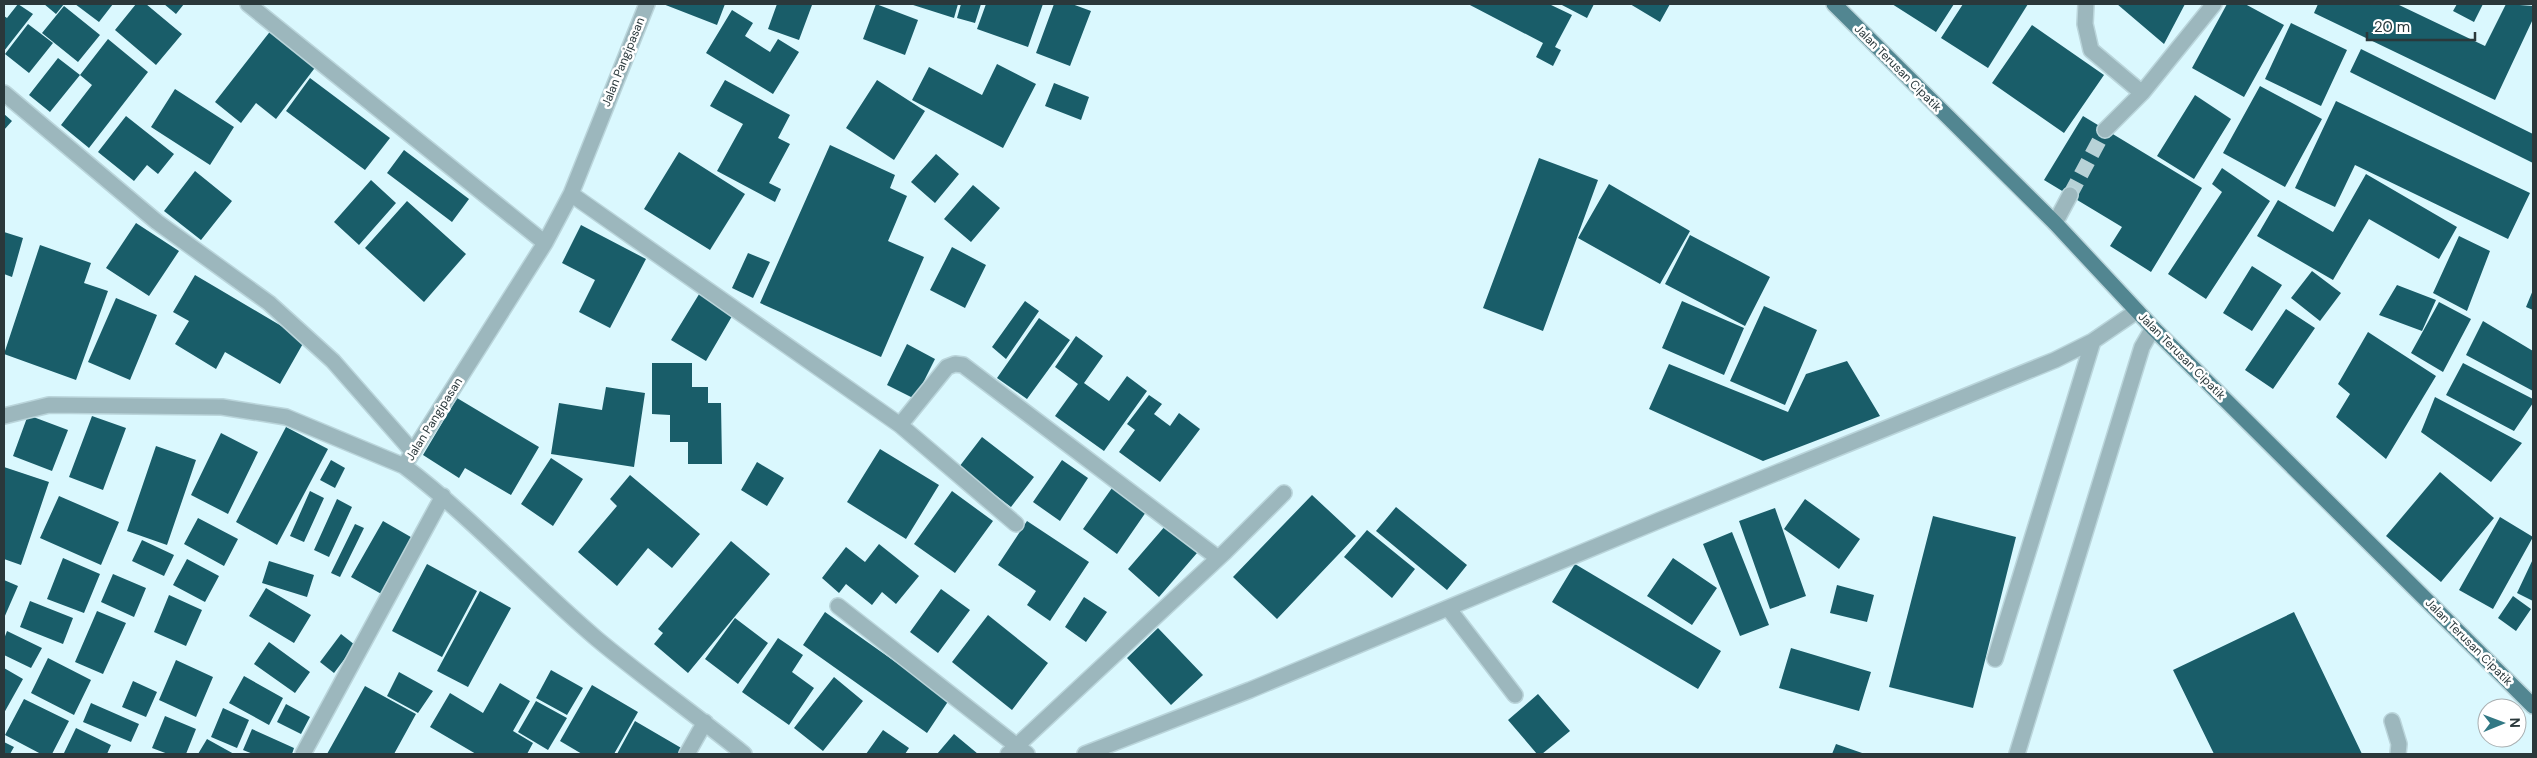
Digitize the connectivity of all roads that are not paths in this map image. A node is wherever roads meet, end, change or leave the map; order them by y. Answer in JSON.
{"nodes":[{"id":1,"x":248,"y":4,"type":"edge"},
{"id":2,"x":647,"y":4,"type":"edge"},
{"id":3,"x":1834,"y":4,"type":"edge"},
{"id":4,"x":2086,"y":4,"type":"edge"},
{"id":5,"x":2214,"y":4,"type":"edge"},
{"id":6,"x":4,"y":93,"type":"edge"},
{"id":7,"x":2142,"y":93,"type":"junction"},
{"id":8,"x":2106,"y":130,"type":"tunnel mouth"},
{"id":9,"x":570,"y":194,"type":"junction"},
{"id":10,"x":2070,"y":195,"type":"tunnel mouth"},
{"id":11,"x":2054,"y":223,"type":"junction"},
{"id":12,"x":545,"y":243,"type":"junction"},
{"id":13,"x":2137,"y":311,"type":"junction"},
{"id":14,"x":2152,"y":328,"type":"junction"},
{"id":15,"x":2093,"y":341,"type":"junction"},
{"id":16,"x":4,"y":416,"type":"edge"},
{"id":17,"x":900,"y":425,"type":"junction"},
{"id":18,"x":413,"y":452,"type":"junction"},
{"id":19,"x":404,"y":466,"type":"junction"},
{"id":20,"x":1284,"y":493,"type":"dead end"},
{"id":21,"x":443,"y":496,"type":"junction"},
{"id":22,"x":1016,"y":524,"type":"dead end"},
{"id":23,"x":1218,"y":558,"type":"junction"},
{"id":24,"x":838,"y":606,"type":"dead end"},
{"id":25,"x":1448,"y":608,"type":"junction"},
{"id":26,"x":1995,"y":659,"type":"dead end"},
{"id":27,"x":1515,"y":695,"type":"dead end"},
{"id":28,"x":2533,"y":706,"type":"edge"},
{"id":29,"x":2392,"y":721,"type":"dead end"},
{"id":30,"x":705,"y":722,"type":"junction"},
{"id":31,"x":1017,"y":751,"type":"edge"},
{"id":32,"x":302,"y":754,"type":"edge"},
{"id":33,"x":687,"y":754,"type":"edge"},
{"id":34,"x":744,"y":754,"type":"edge"},
{"id":35,"x":1085,"y":754,"type":"edge"},
{"id":36,"x":2017,"y":754,"type":"edge"},
{"id":37,"x":2398,"y":754,"type":"edge"}],
"edges":[{"from":1,"to":12,"type":"street"},
{"from":2,"to":9,"type":"street","name":"Jalan Pangipasan"},
{"from":3,"to":11,"type":"main road","name":"Jalan Terusan Cipatik"},
{"from":4,"to":7,"type":"street"},
{"from":5,"to":7,"type":"street"},
{"from":6,"to":18,"type":"street"},
{"from":7,"to":8,"type":"street"},
{"from":9,"to":12,"type":"street","name":"Jalan Pangipasan"},
{"from":9,"to":17,"type":"street"},
{"from":10,"to":11,"type":"street"},
{"from":11,"to":13,"type":"main road","name":"Jalan Terusan Cipatik"},
{"from":12,"to":18,"type":"street","name":"Jalan Pangipasan"},
{"from":13,"to":14,"type":"main road","name":"Jalan Terusan Cipatik"},
{"from":13,"to":15,"type":"street"},
{"from":14,"to":28,"type":"main road","name":"Jalan Terusan Cipatik"},
{"from":14,"to":36,"type":"street"},
{"from":15,"to":25,"type":"street"},
{"from":15,"to":26,"type":"street"},
{"from":16,"to":19,"type":"street","name":"Jalan Pangipasan"},
{"from":17,"to":22,"type":"street"},
{"from":17,"to":23,"type":"street"},
{"from":18,"to":19,"type":"street","name":"Jalan Pangipasan"},
{"from":19,"to":21,"type":"street"},
{"from":20,"to":23,"type":"street"},
{"from":21,"to":30,"type":"street"},
{"from":21,"to":32,"type":"street"},
{"from":23,"to":31,"type":"street"},
{"from":24,"to":31,"type":"street"},
{"from":25,"to":27,"type":"street"},
{"from":25,"to":35,"type":"street"},
{"from":29,"to":37,"type":"street"},
{"from":30,"to":33,"type":"street"},
{"from":30,"to":34,"type":"street"}]}
